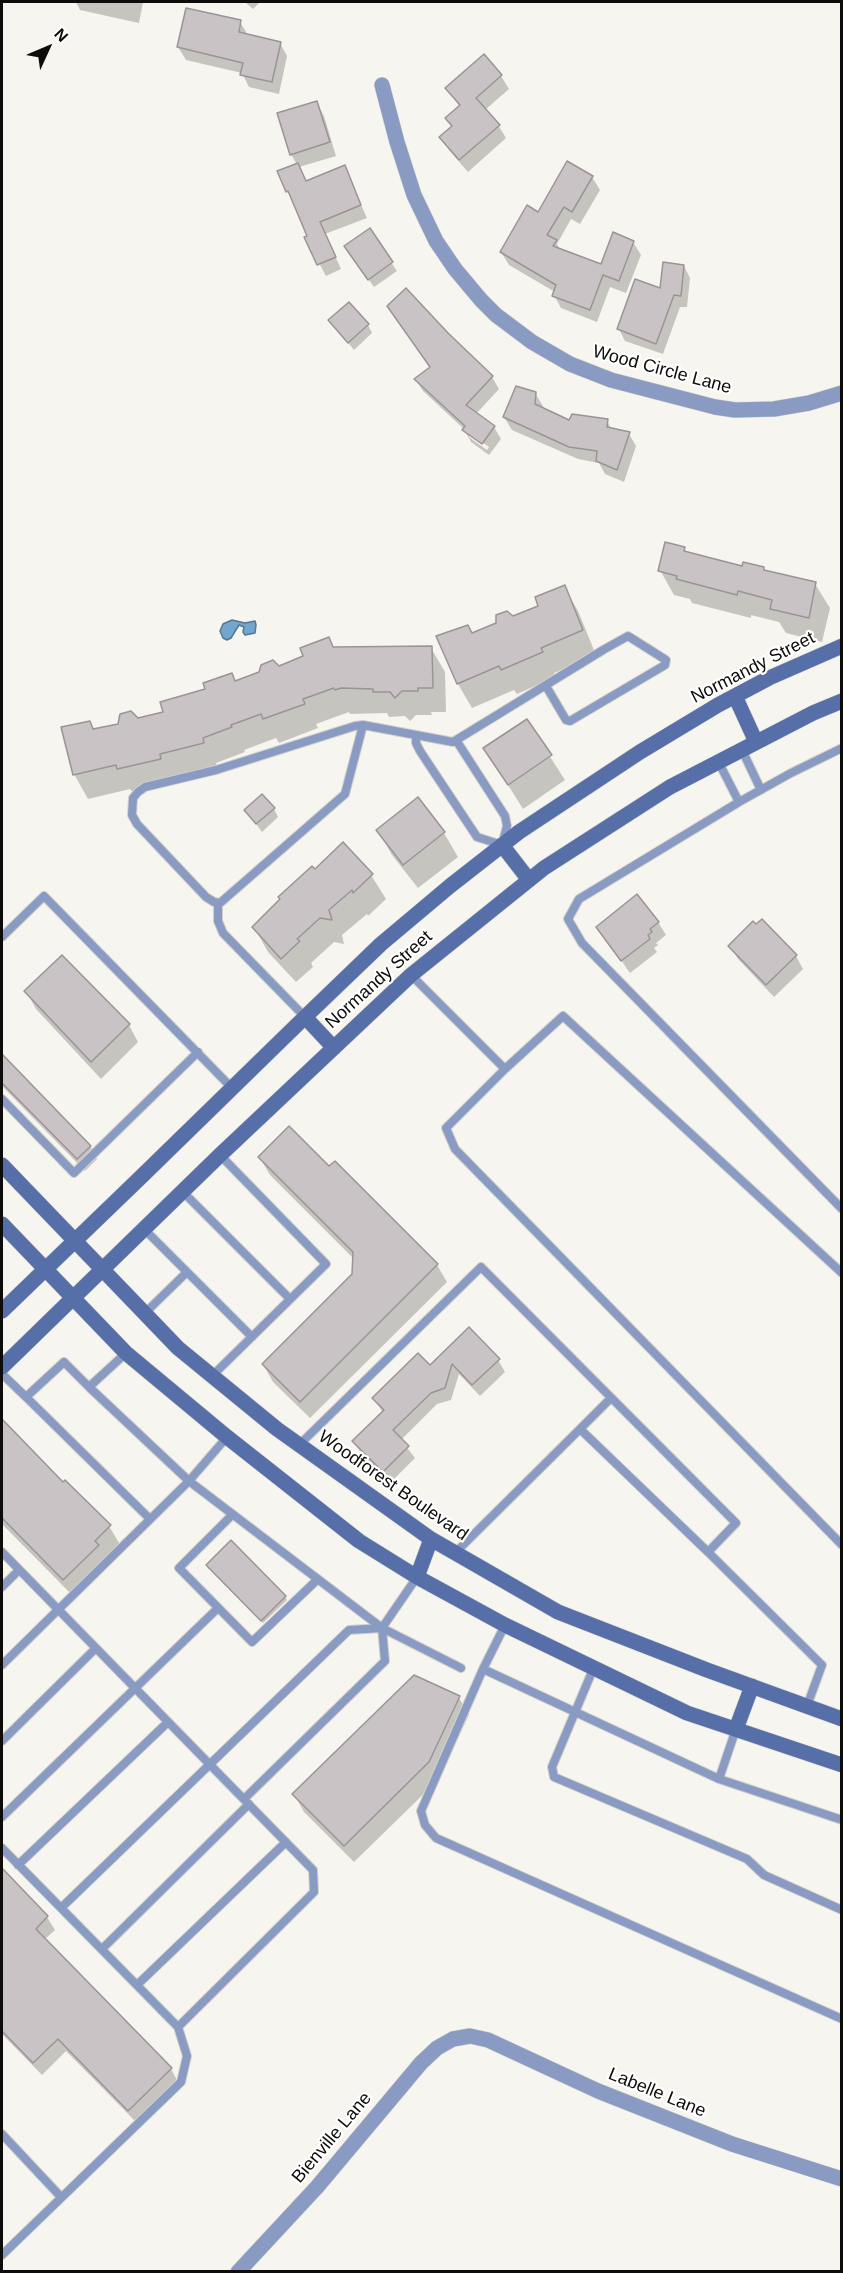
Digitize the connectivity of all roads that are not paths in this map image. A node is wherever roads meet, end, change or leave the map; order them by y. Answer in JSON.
{"nodes":[{"id":1,"x":382,"y":85,"type":"dead end"},
{"id":2,"x":842,"y":393,"type":"edge"},
{"id":3,"x":842,"y":646,"type":"edge"},
{"id":4,"x":546,"y":686,"type":"junction"},
{"id":5,"x":735,"y":696,"type":"junction"},
{"id":6,"x":842,"y":701,"type":"edge"},
{"id":7,"x":363,"y":726,"type":"junction"},
{"id":8,"x":416,"y":736,"type":"junction"},
{"id":9,"x":456,"y":740,"type":"junction"},
{"id":10,"x":756,"y":742,"type":"junction"},
{"id":11,"x":842,"y":748,"type":"edge"},
{"id":12,"x":741,"y":750,"type":"junction"},
{"id":13,"x":718,"y":761,"type":"junction"},
{"id":14,"x":761,"y":790,"type":"junction"},
{"id":15,"x":739,"y":802,"type":"junction"},
{"id":16,"x":502,"y":845,"type":"junction"},
{"id":17,"x":529,"y":880,"type":"junction"},
{"id":18,"x":218,"y":903,"type":"junction"},
{"id":19,"x":2,"y":937,"type":"edge"},
{"id":20,"x":411,"y":975,"type":"junction"},
{"id":21,"x":304,"y":1017,"type":"junction"},
{"id":22,"x":334,"y":1048,"type":"junction"},
{"id":23,"x":198,"y":1052,"type":"junction"},
{"id":24,"x":505,"y":1069,"type":"junction"},
{"id":25,"x":232,"y":1088,"type":"junction"},
{"id":26,"x":2,"y":1099,"type":"edge"},
{"id":27,"x":220,"y":1155,"type":"junction"},
{"id":28,"x":2,"y":1165,"type":"edge"},
{"id":29,"x":182,"y":1191,"type":"junction"},
{"id":30,"x":842,"y":1209,"type":"edge"},
{"id":31,"x":2,"y":1224,"type":"edge"},
{"id":32,"x":144,"y":1229,"type":"junction"},
{"id":33,"x":75,"y":1241,"type":"junction"},
{"id":34,"x":45,"y":1269,"type":"junction"},
{"id":35,"x":102,"y":1270,"type":"junction"},
{"id":36,"x":187,"y":1272,"type":"junction"},
{"id":37,"x":842,"y":1273,"type":"edge"},
{"id":38,"x":73,"y":1298,"type":"junction"},
{"id":39,"x":290,"y":1299,"type":"junction"},
{"id":40,"x":2,"y":1311,"type":"edge"},
{"id":41,"x":144,"y":1314,"type":"junction"},
{"id":42,"x":252,"y":1337,"type":"junction"},
{"id":43,"x":126,"y":1353,"type":"junction"},
{"id":44,"x":2,"y":1367,"type":"edge"},
{"id":45,"x":2,"y":1374,"type":"edge"},
{"id":46,"x":212,"y":1376,"type":"junction"},
{"id":47,"x":89,"y":1387,"type":"junction"},
{"id":48,"x":26,"y":1397,"type":"junction"},
{"id":49,"x":611,"y":1398,"type":"junction"},
{"id":50,"x":580,"y":1429,"type":"junction"},
{"id":51,"x":227,"y":1437,"type":"junction"},
{"id":52,"x":299,"y":1445,"type":"junction"},
{"id":53,"x":189,"y":1482,"type":"junction"},
{"id":54,"x":232,"y":1515,"type":"junction"},
{"id":55,"x":150,"y":1519,"type":"junction"},
{"id":56,"x":431,"y":1539,"type":"junction"},
{"id":57,"x":842,"y":1545,"type":"edge"},
{"id":58,"x":2,"y":1552,"type":"edge"},
{"id":59,"x":708,"y":1552,"type":"junction"},
{"id":60,"x":455,"y":1553,"type":"junction"},
{"id":61,"x":19,"y":1570,"type":"junction"},
{"id":62,"x":417,"y":1577,"type":"junction"},
{"id":63,"x":318,"y":1579,"type":"junction"},
{"id":64,"x":2,"y":1587,"type":"edge"},
{"id":65,"x":218,"y":1608,"type":"junction"},
{"id":66,"x":58,"y":1610,"type":"junction"},
{"id":67,"x":505,"y":1625,"type":"junction"},
{"id":68,"x":382,"y":1628,"type":"junction"},
{"id":69,"x":96,"y":1648,"type":"junction"},
{"id":70,"x":2,"y":1665,"type":"edge"},
{"id":71,"x":594,"y":1667,"type":"junction"},
{"id":72,"x":461,"y":1668,"type":"dead end"},
{"id":73,"x":483,"y":1669,"type":"junction"},
{"id":74,"x":752,"y":1686,"type":"junction"},
{"id":75,"x":134,"y":1687,"type":"junction"},
{"id":76,"x":807,"y":1706,"type":"junction"},
{"id":77,"x":575,"y":1710,"type":"junction"},
{"id":78,"x":842,"y":1719,"type":"edge"},
{"id":79,"x":168,"y":1722,"type":"junction"},
{"id":80,"x":736,"y":1729,"type":"junction"},
{"id":81,"x":2,"y":1741,"type":"edge"},
{"id":82,"x":211,"y":1765,"type":"junction"},
{"id":83,"x":842,"y":1765,"type":"edge"},
{"id":84,"x":719,"y":1779,"type":"junction"},
{"id":85,"x":246,"y":1802,"type":"junction"},
{"id":86,"x":2,"y":1816,"type":"edge"},
{"id":87,"x":842,"y":1820,"type":"edge"},
{"id":88,"x":286,"y":1842,"type":"junction"},
{"id":89,"x":2,"y":1848,"type":"edge"},
{"id":90,"x":18,"y":1865,"type":"junction"},
{"id":91,"x":61,"y":1908,"type":"junction"},
{"id":92,"x":842,"y":1910,"type":"edge"},
{"id":93,"x":102,"y":1949,"type":"junction"},
{"id":94,"x":137,"y":1985,"type":"junction"},
{"id":95,"x":842,"y":2019,"type":"edge"},
{"id":96,"x":178,"y":2026,"type":"junction"},
{"id":97,"x":462,"y":2038,"type":"joint"},
{"id":98,"x":2,"y":2134,"type":"edge"},
{"id":99,"x":842,"y":2179,"type":"edge"},
{"id":100,"x":61,"y":2197,"type":"junction"},
{"id":101,"x":2,"y":2255,"type":"edge"},
{"id":102,"x":238,"y":2271,"type":"edge"}],
"edges":[{"from":1,"to":2,"type":"street","name":"Wood Circle Lane"},
{"from":3,"to":5,"type":"main road","name":"Normandy Street"},
{"from":4,"to":4,"type":"lane"},
{"from":4,"to":9,"type":"lane"},
{"from":5,"to":10,"type":"main road"},
{"from":5,"to":16,"type":"main road","name":"Normandy Street"},
{"from":6,"to":10,"type":"main road","name":"Normandy Street"},
{"from":7,"to":8,"type":"lane"},
{"from":7,"to":18,"type":"lane"},
{"from":7,"to":18,"type":"lane"},
{"from":8,"to":9,"type":"lane"},
{"from":8,"to":16,"type":"lane"},
{"from":9,"to":16,"type":"lane"},
{"from":10,"to":12,"type":"main road","name":"Normandy Street"},
{"from":11,"to":14,"type":"lane"},
{"from":12,"to":13,"type":"main road","name":"Normandy Street"},
{"from":12,"to":14,"type":"lane"},
{"from":13,"to":15,"type":"lane"},
{"from":13,"to":17,"type":"main road","name":"Normandy Street"},
{"from":14,"to":15,"type":"lane"},
{"from":15,"to":30,"type":"lane"},
{"from":16,"to":17,"type":"main road"},
{"from":16,"to":21,"type":"main road","name":"Normandy Street"},
{"from":17,"to":20,"type":"main road","name":"Normandy Street"},
{"from":18,"to":21,"type":"lane"},
{"from":19,"to":23,"type":"lane"},
{"from":20,"to":22,"type":"main road","name":"Normandy Street"},
{"from":20,"to":24,"type":"lane"},
{"from":21,"to":22,"type":"main road"},
{"from":21,"to":25,"type":"main road","name":"Normandy Street"},
{"from":22,"to":27,"type":"main road","name":"Normandy Street"},
{"from":23,"to":25,"type":"lane"},
{"from":23,"to":26,"type":"lane"},
{"from":24,"to":37,"type":"lane"},
{"from":24,"to":57,"type":"lane"},
{"from":25,"to":33,"type":"main road","name":"Normandy Street"},
{"from":27,"to":29,"type":"main road","name":"Normandy Street"},
{"from":27,"to":39,"type":"lane"},
{"from":28,"to":33,"type":"main road","name":"Woodforest Boulevard"},
{"from":29,"to":32,"type":"main road","name":"Normandy Street"},
{"from":29,"to":39,"type":"lane"},
{"from":31,"to":34,"type":"main road"},
{"from":32,"to":35,"type":"main road","name":"Normandy Street"},
{"from":32,"to":36,"type":"lane"},
{"from":33,"to":34,"type":"main road","name":"Normandy Street"},
{"from":33,"to":35,"type":"main road","name":"Woodforest Boulevard"},
{"from":34,"to":38,"type":"main road"},
{"from":34,"to":40,"type":"main road","name":"Normandy Street"},
{"from":35,"to":38,"type":"main road","name":"Normandy Street"},
{"from":35,"to":41,"type":"main road","name":"Woodforest Boulevard"},
{"from":36,"to":41,"type":"lane"},
{"from":36,"to":42,"type":"lane"},
{"from":38,"to":43,"type":"main road"},
{"from":38,"to":44,"type":"main road","name":"Normandy Street"},
{"from":39,"to":42,"type":"lane"},
{"from":41,"to":46,"type":"main road","name":"Woodforest Boulevard"},
{"from":42,"to":46,"type":"lane"},
{"from":43,"to":47,"type":"lane"},
{"from":43,"to":51,"type":"main road"},
{"from":45,"to":48,"type":"lane"},
{"from":46,"to":52,"type":"main road","name":"Woodforest Boulevard"},
{"from":47,"to":48,"type":"lane"},
{"from":47,"to":53,"type":"lane"},
{"from":48,"to":55,"type":"lane"},
{"from":49,"to":50,"type":"lane"},
{"from":49,"to":52,"type":"lane"},
{"from":49,"to":59,"type":"lane"},
{"from":50,"to":59,"type":"lane"},
{"from":50,"to":60,"type":"lane"},
{"from":51,"to":53,"type":"lane"},
{"from":51,"to":62,"type":"main road"},
{"from":52,"to":56,"type":"main road","name":"Woodforest Boulevard"},
{"from":53,"to":54,"type":"lane"},
{"from":53,"to":55,"type":"lane"},
{"from":54,"to":63,"type":"lane"},
{"from":54,"to":65,"type":"lane"},
{"from":55,"to":66,"type":"lane"},
{"from":56,"to":60,"type":"main road","name":"Woodforest Boulevard"},
{"from":56,"to":62,"type":"main road"},
{"from":58,"to":61,"type":"lane"},
{"from":59,"to":76,"type":"lane"},
{"from":60,"to":74,"type":"main road","name":"Woodforest Boulevard"},
{"from":61,"to":64,"type":"lane"},
{"from":61,"to":66,"type":"lane"},
{"from":62,"to":67,"type":"main road"},
{"from":62,"to":68,"type":"lane"},
{"from":63,"to":65,"type":"lane"},
{"from":63,"to":68,"type":"lane"},
{"from":65,"to":75,"type":"lane"},
{"from":66,"to":69,"type":"lane"},
{"from":66,"to":70,"type":"lane"},
{"from":67,"to":71,"type":"main road"},
{"from":67,"to":73,"type":"lane"},
{"from":68,"to":72,"type":"lane"},
{"from":68,"to":82,"type":"lane"},
{"from":68,"to":85,"type":"lane"},
{"from":69,"to":75,"type":"lane"},
{"from":69,"to":81,"type":"lane"},
{"from":71,"to":77,"type":"lane"},
{"from":71,"to":80,"type":"main road"},
{"from":73,"to":77,"type":"lane"},
{"from":73,"to":95,"type":"lane"},
{"from":74,"to":76,"type":"main road","name":"Woodforest Boulevard"},
{"from":74,"to":80,"type":"main road"},
{"from":75,"to":79,"type":"lane"},
{"from":75,"to":86,"type":"lane"},
{"from":76,"to":78,"type":"main road","name":"Woodforest Boulevard"},
{"from":77,"to":84,"type":"lane"},
{"from":77,"to":92,"type":"lane"},
{"from":79,"to":82,"type":"lane"},
{"from":79,"to":90,"type":"lane"},
{"from":80,"to":83,"type":"main road"},
{"from":80,"to":84,"type":"lane"},
{"from":82,"to":85,"type":"lane"},
{"from":82,"to":91,"type":"lane"},
{"from":84,"to":87,"type":"lane"},
{"from":85,"to":88,"type":"lane"},
{"from":85,"to":93,"type":"lane"},
{"from":88,"to":94,"type":"lane"},
{"from":88,"to":96,"type":"lane"},
{"from":89,"to":90,"type":"lane"},
{"from":90,"to":91,"type":"lane"},
{"from":91,"to":93,"type":"lane"},
{"from":93,"to":94,"type":"lane"},
{"from":94,"to":96,"type":"lane"},
{"from":96,"to":100,"type":"lane"},
{"from":97,"to":99,"type":"street","name":"Labelle Lane"},
{"from":97,"to":102,"type":"street","name":"Bienville Lane"},
{"from":98,"to":100,"type":"lane"},
{"from":100,"to":101,"type":"lane"}]}
